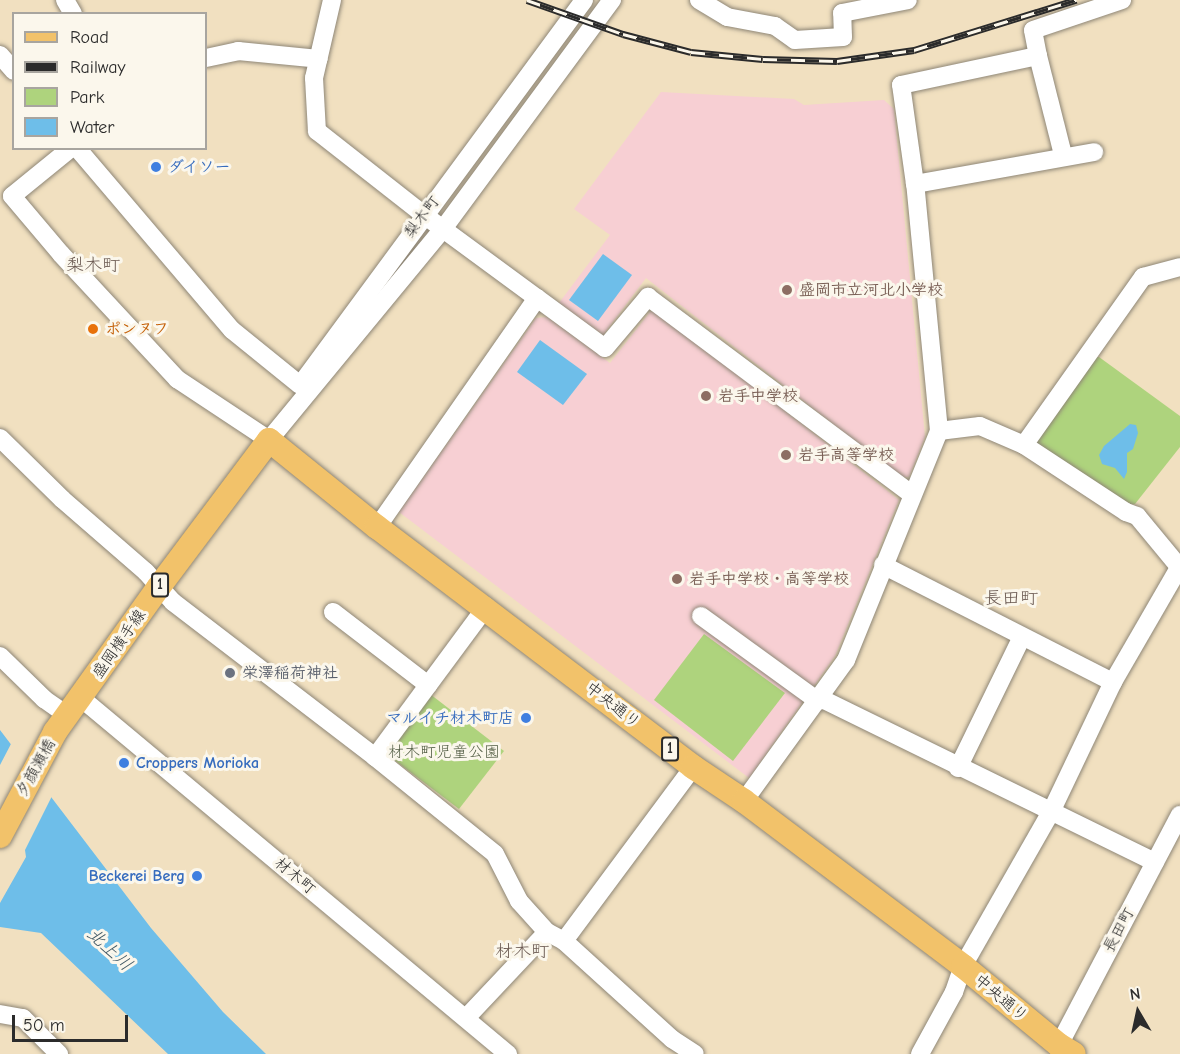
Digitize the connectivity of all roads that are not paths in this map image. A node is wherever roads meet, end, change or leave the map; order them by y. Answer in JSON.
{"nodes":[{"id":1,"x":332,"y":0,"type":"edge"},
{"id":2,"x":584,"y":0,"type":"edge"},
{"id":3,"x":612,"y":0,"type":"edge"},
{"id":4,"x":908,"y":0,"type":"edge"},
{"id":5,"x":1122,"y":0,"type":"edge"},
{"id":6,"x":713,"y":3,"type":"edge"},
{"id":7,"x":0,"y":55,"type":"edge"},
{"id":8,"x":1038,"y":56,"type":"junction"},
{"id":9,"x":207,"y":58,"type":"edge"},
{"id":10,"x":320,"y":58,"type":"junction"},
{"id":11,"x":12,"y":69,"type":"edge"},
{"id":12,"x":68,"y":150,"type":"edge"},
{"id":13,"x":79,"y":150,"type":"edge"},
{"id":14,"x":1094,"y":152,"type":"dead end"},
{"id":15,"x":1063,"y":155,"type":"junction"},
{"id":16,"x":915,"y":183,"type":"junction"},
{"id":17,"x":6,"y":194,"type":"edge"},
{"id":18,"x":424,"y":215,"type":"junction"},
{"id":19,"x":443,"y":229,"type":"junction"},
{"id":20,"x":1180,"y":267,"type":"edge"},
{"id":21,"x":537,"y":298,"type":"junction"},
{"id":22,"x":300,"y":385,"type":"junction"},
{"id":23,"x":939,"y":431,"type":"junction"},
{"id":24,"x":0,"y":438,"type":"edge"},
{"id":25,"x":269,"y":440,"type":"junction"},
{"id":26,"x":1024,"y":445,"type":"junction"},
{"id":27,"x":911,"y":494,"type":"junction"},
{"id":28,"x":377,"y":526,"type":"junction"},
{"id":29,"x":883,"y":565,"type":"junction"},
{"id":30,"x":1180,"y":567,"type":"edge"},
{"id":31,"x":158,"y":588,"type":"junction"},
{"id":32,"x":486,"y":607,"type":"junction"},
{"id":33,"x":333,"y":612,"type":"dead end"},
{"id":34,"x":701,"y":616,"type":"dead end"},
{"id":35,"x":1022,"y":637,"type":"junction"},
{"id":36,"x":0,"y":656,"type":"edge"},
{"id":37,"x":1113,"y":682,"type":"junction"},
{"id":38,"x":428,"y":685,"type":"junction"},
{"id":39,"x":819,"y":699,"type":"junction"},
{"id":40,"x":68,"y":715,"type":"junction"},
{"id":41,"x":375,"y":757,"type":"junction"},
{"id":42,"x":693,"y":767,"type":"junction"},
{"id":43,"x":958,"y":768,"type":"junction"},
{"id":44,"x":744,"y":801,"type":"junction"},
{"id":45,"x":1051,"y":812,"type":"junction"},
{"id":46,"x":1179,"y":821,"type":"edge"},
{"id":47,"x":0,"y":836,"type":"edge"},
{"id":48,"x":1155,"y":862,"type":"junction"},
{"id":49,"x":547,"y":932,"type":"junction"},
{"id":50,"x":564,"y":941,"type":"junction"},
{"id":51,"x":963,"y":966,"type":"junction"},
{"id":52,"x":0,"y":1014,"type":"edge"},
{"id":53,"x":466,"y":1018,"type":"junction"},
{"id":54,"x":683,"y":1051,"type":"edge"},
{"id":55,"x":1062,"y":1051,"type":"edge"},
{"id":56,"x":59,"y":1054,"type":"edge"},
{"id":57,"x":508,"y":1054,"type":"edge"},
{"id":58,"x":920,"y":1054,"type":"edge"}],
"edges":[{"from":1,"to":10,"type":"street"},
{"from":2,"to":18,"type":"street","name":"梨木町"},
{"from":3,"to":19,"type":"street"},
{"from":4,"to":6,"type":"street"},
{"from":5,"to":8,"type":"street"},
{"from":7,"to":11,"type":"street"},
{"from":8,"to":15,"type":"street"},
{"from":8,"to":16,"type":"street"},
{"from":9,"to":10,"type":"street"},
{"from":10,"to":18,"type":"street"},
{"from":12,"to":17,"type":"street"},
{"from":13,"to":22,"type":"street"},
{"from":14,"to":15,"type":"street"},
{"from":15,"to":16,"type":"street"},
{"from":16,"to":23,"type":"street"},
{"from":17,"to":25,"type":"street"},
{"from":18,"to":19,"type":"street"},
{"from":18,"to":22,"type":"street","name":"梨木町"},
{"from":19,"to":21,"type":"street"},
{"from":19,"to":25,"type":"street"},
{"from":20,"to":26,"type":"street"},
{"from":21,"to":27,"type":"street"},
{"from":21,"to":28,"type":"street"},
{"from":22,"to":25,"type":"street","name":"梨木町"},
{"from":23,"to":26,"type":"street"},
{"from":23,"to":27,"type":"street"},
{"from":24,"to":31,"type":"street"},
{"from":25,"to":28,"type":"main road","name":"中央通り","number":"1"},
{"from":25,"to":31,"type":"main road","name":"盛岡横手線","number":"1"},
{"from":26,"to":30,"type":"street"},
{"from":27,"to":29,"type":"street"},
{"from":28,"to":32,"type":"main road","name":"中央通り","number":"1"},
{"from":29,"to":35,"type":"street"},
{"from":29,"to":39,"type":"street"},
{"from":30,"to":37,"type":"street"},
{"from":31,"to":40,"type":"main road","name":"盛岡横手線","number":"1"},
{"from":31,"to":41,"type":"street"},
{"from":32,"to":38,"type":"street"},
{"from":32,"to":42,"type":"main road","name":"中央通り","number":"1"},
{"from":33,"to":38,"type":"street"},
{"from":34,"to":39,"type":"street"},
{"from":35,"to":37,"type":"street"},
{"from":35,"to":43,"type":"street"},
{"from":36,"to":40,"type":"street","name":"材木町"},
{"from":37,"to":45,"type":"street"},
{"from":38,"to":41,"type":"street"},
{"from":39,"to":43,"type":"street"},
{"from":39,"to":44,"type":"street"},
{"from":40,"to":47,"type":"main road","name":"夕顔瀬橋","number":"1"},
{"from":40,"to":53,"type":"street","name":"材木町"},
{"from":41,"to":49,"type":"street"},
{"from":42,"to":44,"type":"main road","name":"中央通り","number":"1"},
{"from":42,"to":50,"type":"street"},
{"from":43,"to":45,"type":"street"},
{"from":44,"to":51,"type":"main road","name":"中央通り","number":"1"},
{"from":45,"to":48,"type":"street"},
{"from":45,"to":51,"type":"street"},
{"from":46,"to":48,"type":"street","name":"長田町"},
{"from":48,"to":55,"type":"street","name":"長田町"},
{"from":49,"to":50,"type":"street"},
{"from":49,"to":53,"type":"street"},
{"from":50,"to":54,"type":"street"},
{"from":51,"to":55,"type":"main road","name":"中央通り","number":"1"},
{"from":51,"to":58,"type":"street"},
{"from":52,"to":56,"type":"street"},
{"from":53,"to":57,"type":"street","name":"材木町"}]}
